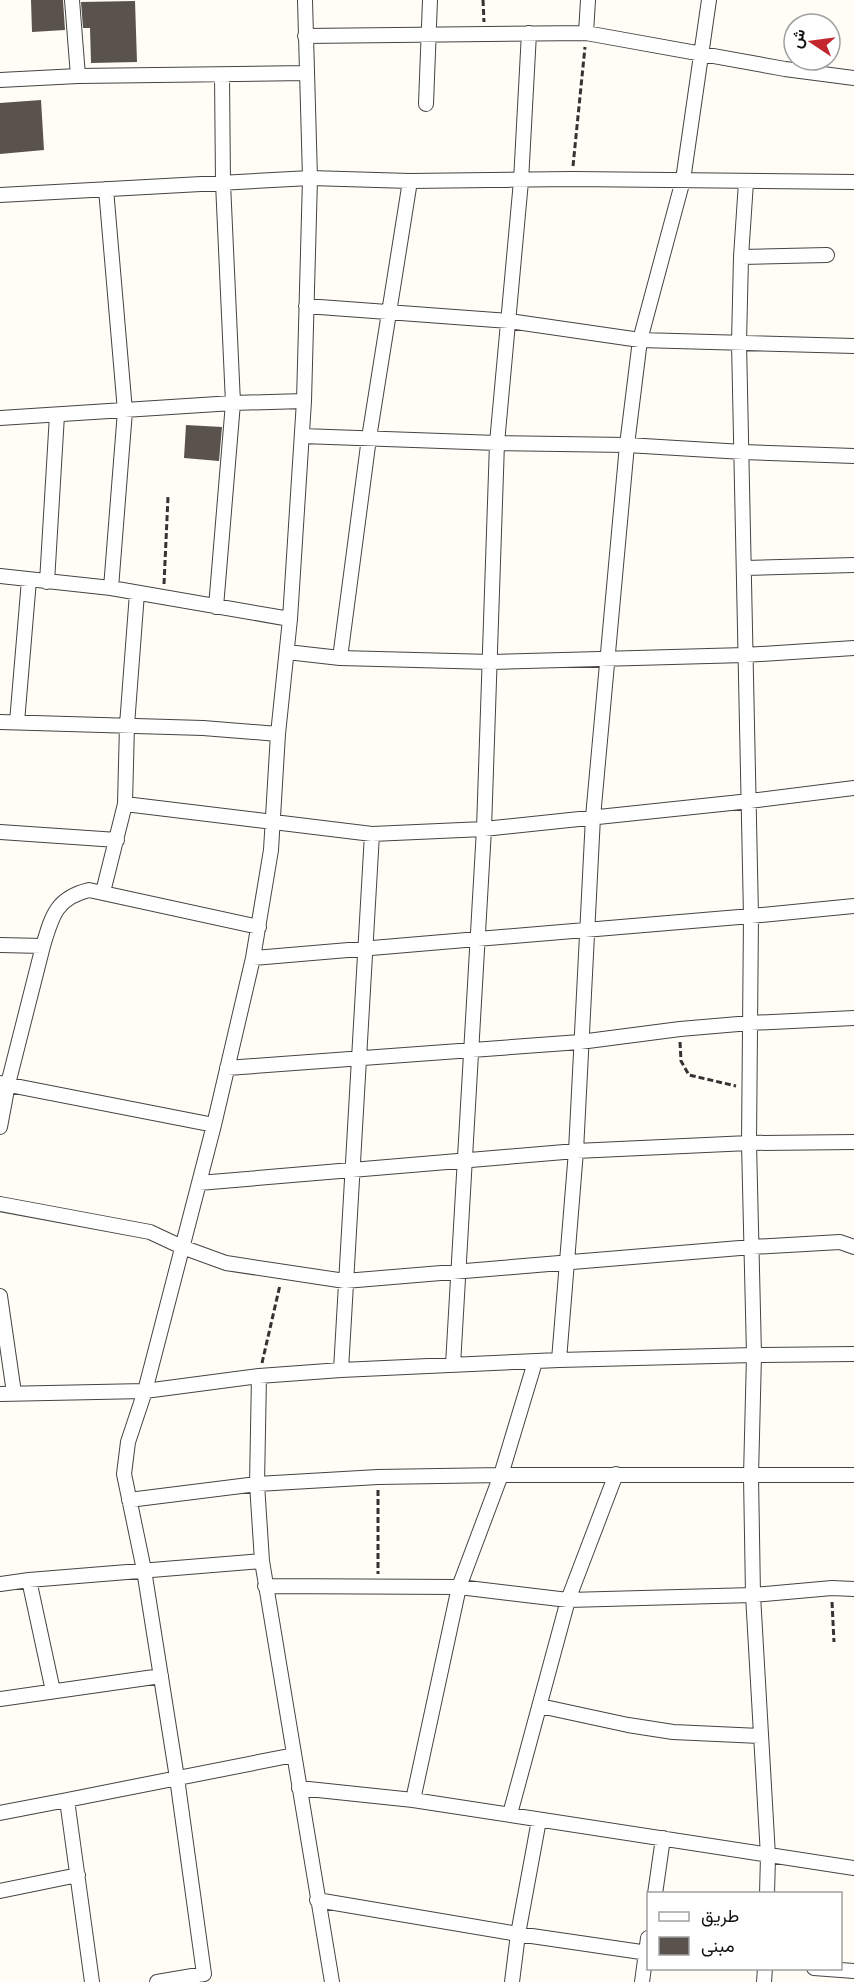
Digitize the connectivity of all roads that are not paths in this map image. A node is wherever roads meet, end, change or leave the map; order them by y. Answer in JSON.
{"nodes":[{"id":1,"x":72,"y":0,"type":"edge"},
{"id":2,"x":305,"y":0,"type":"edge"},
{"id":3,"x":430,"y":0,"type":"edge"},
{"id":4,"x":588,"y":0,"type":"edge"},
{"id":5,"x":709,"y":0,"type":"edge"},
{"id":6,"x":529,"y":33,"type":"junction"},
{"id":7,"x":586,"y":33,"type":"junction"},
{"id":8,"x":428,"y":35,"type":"junction"},
{"id":9,"x":305,"y":36,"type":"junction"},
{"id":10,"x":702,"y":55,"type":"junction"},
{"id":11,"x":306,"y":73,"type":"junction"},
{"id":12,"x":222,"y":75,"type":"junction"},
{"id":13,"x":78,"y":76,"type":"junction"},
{"id":14,"x":854,"y":78,"type":"edge"},
{"id":15,"x":0,"y":80,"type":"edge"},
{"id":16,"x":426,"y":104,"type":"dead end"},
{"id":17,"x":310,"y":178,"type":"junction"},
{"id":18,"x":683,"y":180,"type":"junction"},
{"id":19,"x":410,"y":181,"type":"junction"},
{"id":20,"x":520,"y":181,"type":"junction"},
{"id":21,"x":746,"y":182,"type":"junction"},
{"id":22,"x":854,"y":182,"type":"edge"},
{"id":23,"x":223,"y":183,"type":"junction"},
{"id":24,"x":106,"y":189,"type":"junction"},
{"id":25,"x":0,"y":195,"type":"edge"},
{"id":26,"x":827,"y":255,"type":"dead end"},
{"id":27,"x":741,"y":257,"type":"junction"},
{"id":28,"x":306,"y":306,"type":"junction"},
{"id":29,"x":389,"y":312,"type":"junction"},
{"id":30,"x":509,"y":321,"type":"junction"},
{"id":31,"x":640,"y":340,"type":"junction"},
{"id":32,"x":740,"y":342,"type":"junction"},
{"id":33,"x":854,"y":346,"type":"edge"},
{"id":34,"x":304,"y":401,"type":"junction"},
{"id":35,"x":233,"y":403,"type":"junction"},
{"id":36,"x":125,"y":411,"type":"junction"},
{"id":37,"x":57,"y":415,"type":"junction"},
{"id":38,"x":0,"y":418,"type":"edge"},
{"id":39,"x":302,"y":436,"type":"junction"},
{"id":40,"x":369,"y":438,"type":"junction"},
{"id":41,"x":497,"y":443,"type":"junction"},
{"id":42,"x":627,"y":445,"type":"junction"},
{"id":43,"x":743,"y":452,"type":"junction"},
{"id":44,"x":854,"y":456,"type":"edge"},
{"id":45,"x":854,"y":565,"type":"edge"},
{"id":46,"x":745,"y":568,"type":"junction"},
{"id":47,"x":0,"y":576,"type":"edge"},
{"id":48,"x":29,"y":580,"type":"junction"},
{"id":49,"x":47,"y":582,"type":"junction"},
{"id":50,"x":111,"y":588,"type":"junction"},
{"id":51,"x":136,"y":593,"type":"junction"},
{"id":52,"x":216,"y":607,"type":"junction"},
{"id":53,"x":290,"y":619,"type":"junction"},
{"id":54,"x":854,"y":648,"type":"edge"},
{"id":55,"x":287,"y":652,"type":"junction"},
{"id":56,"x":745,"y":655,"type":"junction"},
{"id":57,"x":340,"y":658,"type":"junction"},
{"id":58,"x":608,"y":659,"type":"junction"},
{"id":59,"x":491,"y":662,"type":"junction"},
{"id":60,"x":0,"y":722,"type":"edge"},
{"id":61,"x":17,"y":722,"type":"junction"},
{"id":62,"x":127,"y":725,"type":"junction"},
{"id":63,"x":278,"y":734,"type":"junction"},
{"id":64,"x":854,"y":788,"type":"edge"},
{"id":65,"x":750,"y":801,"type":"junction"},
{"id":66,"x":125,"y":804,"type":"junction"},
{"id":67,"x":593,"y":817,"type":"junction"},
{"id":68,"x":272,"y":823,"type":"junction"},
{"id":69,"x":484,"y":829,"type":"junction"},
{"id":70,"x":0,"y":832,"type":"edge"},
{"id":71,"x":372,"y":834,"type":"junction"},
{"id":72,"x":117,"y":840,"type":"junction"},
{"id":73,"x":102,"y":892,"type":"junction"},
{"id":74,"x":854,"y":906,"type":"edge"},
{"id":75,"x":752,"y":916,"type":"junction"},
{"id":76,"x":259,"y":927,"type":"junction"},
{"id":77,"x":588,"y":930,"type":"junction"},
{"id":78,"x":478,"y":940,"type":"junction"},
{"id":79,"x":0,"y":945,"type":"edge"},
{"id":80,"x":43,"y":946,"type":"junction"},
{"id":81,"x":366,"y":950,"type":"junction"},
{"id":82,"x":252,"y":958,"type":"junction"},
{"id":83,"x":854,"y":1018,"type":"edge"},
{"id":84,"x":750,"y":1023,"type":"junction"},
{"id":85,"x":580,"y":1042,"type":"junction"},
{"id":86,"x":472,"y":1051,"type":"junction"},
{"id":87,"x":360,"y":1059,"type":"junction"},
{"id":88,"x":227,"y":1068,"type":"junction"},
{"id":89,"x":4,"y":1084,"type":"edge"},
{"id":90,"x":214,"y":1125,"type":"junction"},
{"id":91,"x":0,"y":1127,"type":"edge"},
{"id":92,"x":854,"y":1142,"type":"edge"},
{"id":93,"x":749,"y":1143,"type":"junction"},
{"id":94,"x":576,"y":1150,"type":"junction"},
{"id":95,"x":464,"y":1160,"type":"junction"},
{"id":96,"x":353,"y":1171,"type":"junction"},
{"id":97,"x":199,"y":1183,"type":"junction"},
{"id":98,"x":0,"y":1204,"type":"edge"},
{"id":99,"x":182,"y":1247,"type":"junction"},
{"id":100,"x":752,"y":1247,"type":"junction"},
{"id":101,"x":854,"y":1247,"type":"edge"},
{"id":102,"x":567,"y":1263,"type":"junction"},
{"id":103,"x":458,"y":1272,"type":"junction"},
{"id":104,"x":345,"y":1281,"type":"junction"},
{"id":105,"x":0,"y":1296,"type":"edge"},
{"id":106,"x":854,"y":1354,"type":"edge"},
{"id":107,"x":754,"y":1355,"type":"junction"},
{"id":108,"x":559,"y":1360,"type":"junction"},
{"id":109,"x":535,"y":1362,"type":"junction"},
{"id":110,"x":453,"y":1365,"type":"junction"},
{"id":111,"x":341,"y":1370,"type":"junction"},
{"id":112,"x":259,"y":1376,"type":"junction"},
{"id":113,"x":145,"y":1391,"type":"junction"},
{"id":114,"x":7,"y":1394,"type":"edge"},
{"id":115,"x":616,"y":1474,"type":"junction"},
{"id":116,"x":501,"y":1475,"type":"junction"},
{"id":117,"x":854,"y":1475,"type":"edge"},
{"id":118,"x":751,"y":1476,"type":"junction"},
{"id":119,"x":257,"y":1484,"type":"junction"},
{"id":120,"x":129,"y":1500,"type":"junction"},
{"id":121,"x":262,"y":1561,"type":"junction"},
{"id":122,"x":144,"y":1570,"type":"junction"},
{"id":123,"x":29,"y":1580,"type":"junction"},
{"id":124,"x":0,"y":1584,"type":"edge"},
{"id":125,"x":265,"y":1586,"type":"junction"},
{"id":126,"x":459,"y":1587,"type":"junction"},
{"id":127,"x":854,"y":1589,"type":"edge"},
{"id":128,"x":753,"y":1595,"type":"junction"},
{"id":129,"x":568,"y":1600,"type":"junction"},
{"id":130,"x":160,"y":1676,"type":"junction"},
{"id":131,"x":53,"y":1690,"type":"junction"},
{"id":132,"x":0,"y":1699,"type":"edge"},
{"id":133,"x":540,"y":1706,"type":"junction"},
{"id":134,"x":760,"y":1736,"type":"junction"},
{"id":135,"x":294,"y":1755,"type":"junction"},
{"id":136,"x":177,"y":1778,"type":"junction"},
{"id":137,"x":299,"y":1788,"type":"junction"},
{"id":138,"x":67,"y":1800,"type":"junction"},
{"id":139,"x":413,"y":1800,"type":"junction"},
{"id":140,"x":0,"y":1813,"type":"edge"},
{"id":141,"x":510,"y":1814,"type":"junction"},
{"id":142,"x":539,"y":1820,"type":"junction"},
{"id":143,"x":663,"y":1838,"type":"junction"},
{"id":144,"x":768,"y":1856,"type":"junction"},
{"id":145,"x":854,"y":1868,"type":"edge"},
{"id":146,"x":78,"y":1875,"type":"junction"},
{"id":147,"x":0,"y":1891,"type":"edge"},
{"id":148,"x":655,"y":1892,"type":"edge"},
{"id":149,"x":767,"y":1892,"type":"edge"},
{"id":150,"x":317,"y":1900,"type":"junction"},
{"id":151,"x":518,"y":1934,"type":"junction"},
{"id":152,"x":647,"y":1952,"type":"edge"},
{"id":153,"x":204,"y":1978,"type":"edge"},
{"id":154,"x":92,"y":1982,"type":"edge"},
{"id":155,"x":157,"y":1982,"type":"edge"},
{"id":156,"x":332,"y":1982,"type":"edge"},
{"id":157,"x":512,"y":1982,"type":"edge"},
{"id":158,"x":642,"y":1982,"type":"edge"}],
"edges":[{"from":1,"to":13,"type":"street"},
{"from":2,"to":9,"type":"street"},
{"from":3,"to":8,"type":"street"},
{"from":4,"to":7,"type":"street"},
{"from":5,"to":10,"type":"street"},
{"from":6,"to":7,"type":"street"},
{"from":6,"to":8,"type":"street"},
{"from":6,"to":20,"type":"street"},
{"from":7,"to":10,"type":"street"},
{"from":8,"to":9,"type":"street"},
{"from":8,"to":16,"type":"street"},
{"from":9,"to":11,"type":"street"},
{"from":10,"to":14,"type":"street"},
{"from":10,"to":18,"type":"street"},
{"from":11,"to":12,"type":"street"},
{"from":11,"to":17,"type":"street"},
{"from":12,"to":13,"type":"street"},
{"from":12,"to":23,"type":"street"},
{"from":13,"to":15,"type":"street"},
{"from":17,"to":19,"type":"street"},
{"from":17,"to":23,"type":"street"},
{"from":17,"to":28,"type":"street"},
{"from":18,"to":20,"type":"street"},
{"from":18,"to":21,"type":"street"},
{"from":18,"to":31,"type":"street"},
{"from":19,"to":20,"type":"street"},
{"from":19,"to":29,"type":"street"},
{"from":20,"to":30,"type":"street"},
{"from":21,"to":22,"type":"street"},
{"from":21,"to":27,"type":"street"},
{"from":23,"to":24,"type":"street"},
{"from":23,"to":35,"type":"street"},
{"from":24,"to":25,"type":"street"},
{"from":24,"to":36,"type":"street"},
{"from":26,"to":27,"type":"street"},
{"from":27,"to":32,"type":"street"},
{"from":28,"to":29,"type":"street"},
{"from":28,"to":34,"type":"street"},
{"from":29,"to":30,"type":"street"},
{"from":29,"to":40,"type":"street"},
{"from":30,"to":31,"type":"street"},
{"from":30,"to":41,"type":"street"},
{"from":31,"to":32,"type":"street"},
{"from":31,"to":42,"type":"street"},
{"from":32,"to":33,"type":"street"},
{"from":32,"to":43,"type":"street"},
{"from":34,"to":35,"type":"street"},
{"from":34,"to":39,"type":"street"},
{"from":35,"to":36,"type":"street"},
{"from":35,"to":52,"type":"street"},
{"from":36,"to":37,"type":"street"},
{"from":36,"to":50,"type":"street"},
{"from":37,"to":38,"type":"street"},
{"from":37,"to":49,"type":"street"},
{"from":39,"to":40,"type":"street"},
{"from":39,"to":53,"type":"street"},
{"from":40,"to":41,"type":"street"},
{"from":40,"to":57,"type":"street"},
{"from":41,"to":42,"type":"street"},
{"from":41,"to":59,"type":"street"},
{"from":42,"to":43,"type":"street"},
{"from":42,"to":58,"type":"street"},
{"from":43,"to":44,"type":"street"},
{"from":43,"to":46,"type":"street"},
{"from":45,"to":46,"type":"street"},
{"from":46,"to":56,"type":"street"},
{"from":47,"to":48,"type":"street"},
{"from":48,"to":49,"type":"street"},
{"from":48,"to":61,"type":"street"},
{"from":49,"to":50,"type":"street"},
{"from":50,"to":51,"type":"street"},
{"from":51,"to":52,"type":"street"},
{"from":51,"to":62,"type":"street"},
{"from":52,"to":53,"type":"street"},
{"from":53,"to":55,"type":"street"},
{"from":54,"to":56,"type":"street"},
{"from":55,"to":57,"type":"street"},
{"from":55,"to":63,"type":"street"},
{"from":56,"to":58,"type":"street"},
{"from":56,"to":65,"type":"street"},
{"from":57,"to":59,"type":"street"},
{"from":58,"to":59,"type":"street"},
{"from":58,"to":67,"type":"street"},
{"from":59,"to":69,"type":"street"},
{"from":60,"to":61,"type":"street"},
{"from":61,"to":62,"type":"street"},
{"from":62,"to":63,"type":"street"},
{"from":62,"to":66,"type":"street"},
{"from":63,"to":68,"type":"street"},
{"from":64,"to":65,"type":"street"},
{"from":65,"to":67,"type":"street"},
{"from":65,"to":75,"type":"street"},
{"from":66,"to":68,"type":"street"},
{"from":66,"to":72,"type":"street"},
{"from":67,"to":69,"type":"street"},
{"from":67,"to":77,"type":"street"},
{"from":68,"to":71,"type":"street"},
{"from":68,"to":76,"type":"street"},
{"from":69,"to":71,"type":"street"},
{"from":69,"to":78,"type":"street"},
{"from":70,"to":72,"type":"street"},
{"from":71,"to":81,"type":"street"},
{"from":72,"to":73,"type":"street"},
{"from":73,"to":76,"type":"street"},
{"from":73,"to":80,"type":"street"},
{"from":74,"to":75,"type":"street"},
{"from":75,"to":77,"type":"street"},
{"from":75,"to":84,"type":"street"},
{"from":76,"to":82,"type":"street"},
{"from":77,"to":78,"type":"street"},
{"from":77,"to":85,"type":"street"},
{"from":78,"to":81,"type":"street"},
{"from":78,"to":86,"type":"street"},
{"from":79,"to":80,"type":"street"},
{"from":80,"to":89,"type":"street"},
{"from":81,"to":82,"type":"street"},
{"from":81,"to":87,"type":"street"},
{"from":82,"to":88,"type":"street"},
{"from":83,"to":84,"type":"street"},
{"from":84,"to":85,"type":"street"},
{"from":84,"to":93,"type":"street"},
{"from":85,"to":86,"type":"street"},
{"from":85,"to":94,"type":"street"},
{"from":86,"to":87,"type":"street"},
{"from":86,"to":95,"type":"street"},
{"from":87,"to":88,"type":"street"},
{"from":87,"to":96,"type":"street"},
{"from":88,"to":90,"type":"street"},
{"from":89,"to":90,"type":"street"},
{"from":89,"to":91,"type":"street"},
{"from":90,"to":97,"type":"street"},
{"from":92,"to":93,"type":"street"},
{"from":93,"to":94,"type":"street"},
{"from":93,"to":100,"type":"street"},
{"from":94,"to":95,"type":"street"},
{"from":94,"to":102,"type":"street"},
{"from":95,"to":96,"type":"street"},
{"from":95,"to":103,"type":"street"},
{"from":96,"to":97,"type":"street"},
{"from":96,"to":104,"type":"street"},
{"from":97,"to":99,"type":"street"},
{"from":98,"to":99,"type":"street"},
{"from":99,"to":104,"type":"street"},
{"from":99,"to":113,"type":"street"},
{"from":100,"to":101,"type":"street"},
{"from":100,"to":102,"type":"street"},
{"from":100,"to":107,"type":"street"},
{"from":102,"to":103,"type":"street"},
{"from":102,"to":108,"type":"street"},
{"from":103,"to":104,"type":"street"},
{"from":103,"to":110,"type":"street"},
{"from":104,"to":111,"type":"street"},
{"from":105,"to":114,"type":"street"},
{"from":106,"to":107,"type":"street"},
{"from":107,"to":108,"type":"street"},
{"from":107,"to":118,"type":"street"},
{"from":108,"to":109,"type":"street"},
{"from":109,"to":110,"type":"street"},
{"from":109,"to":116,"type":"street"},
{"from":110,"to":111,"type":"street"},
{"from":111,"to":112,"type":"street"},
{"from":112,"to":113,"type":"street"},
{"from":112,"to":119,"type":"street"},
{"from":113,"to":114,"type":"street"},
{"from":113,"to":120,"type":"street"},
{"from":115,"to":116,"type":"street"},
{"from":115,"to":118,"type":"street"},
{"from":115,"to":129,"type":"street"},
{"from":116,"to":119,"type":"street"},
{"from":116,"to":126,"type":"street"},
{"from":117,"to":118,"type":"street"},
{"from":118,"to":128,"type":"street"},
{"from":119,"to":120,"type":"street"},
{"from":119,"to":121,"type":"street"},
{"from":120,"to":122,"type":"street"},
{"from":121,"to":122,"type":"street"},
{"from":121,"to":125,"type":"street"},
{"from":122,"to":123,"type":"street"},
{"from":122,"to":130,"type":"street"},
{"from":123,"to":124,"type":"street"},
{"from":123,"to":131,"type":"street"},
{"from":125,"to":126,"type":"street"},
{"from":125,"to":135,"type":"street"},
{"from":126,"to":129,"type":"street"},
{"from":126,"to":139,"type":"street"},
{"from":127,"to":128,"type":"street"},
{"from":128,"to":129,"type":"street"},
{"from":128,"to":134,"type":"street"},
{"from":129,"to":133,"type":"street"},
{"from":130,"to":131,"type":"street"},
{"from":130,"to":136,"type":"street"},
{"from":131,"to":132,"type":"street"},
{"from":133,"to":134,"type":"street"},
{"from":133,"to":141,"type":"street"},
{"from":134,"to":144,"type":"street"},
{"from":135,"to":136,"type":"street"},
{"from":135,"to":137,"type":"street"},
{"from":136,"to":138,"type":"street"},
{"from":136,"to":153,"type":"street"},
{"from":137,"to":139,"type":"street"},
{"from":137,"to":150,"type":"street"},
{"from":138,"to":140,"type":"street"},
{"from":138,"to":146,"type":"street"},
{"from":139,"to":141,"type":"street"},
{"from":141,"to":142,"type":"street"},
{"from":142,"to":143,"type":"street"},
{"from":142,"to":151,"type":"street"},
{"from":143,"to":144,"type":"street"},
{"from":143,"to":148,"type":"street"},
{"from":144,"to":145,"type":"street"},
{"from":144,"to":149,"type":"street"},
{"from":146,"to":147,"type":"street"},
{"from":146,"to":154,"type":"street"},
{"from":150,"to":151,"type":"street"},
{"from":150,"to":156,"type":"street"},
{"from":151,"to":152,"type":"street"},
{"from":151,"to":157,"type":"street"},
{"from":152,"to":158,"type":"street"},
{"from":153,"to":155,"type":"street"}]}
